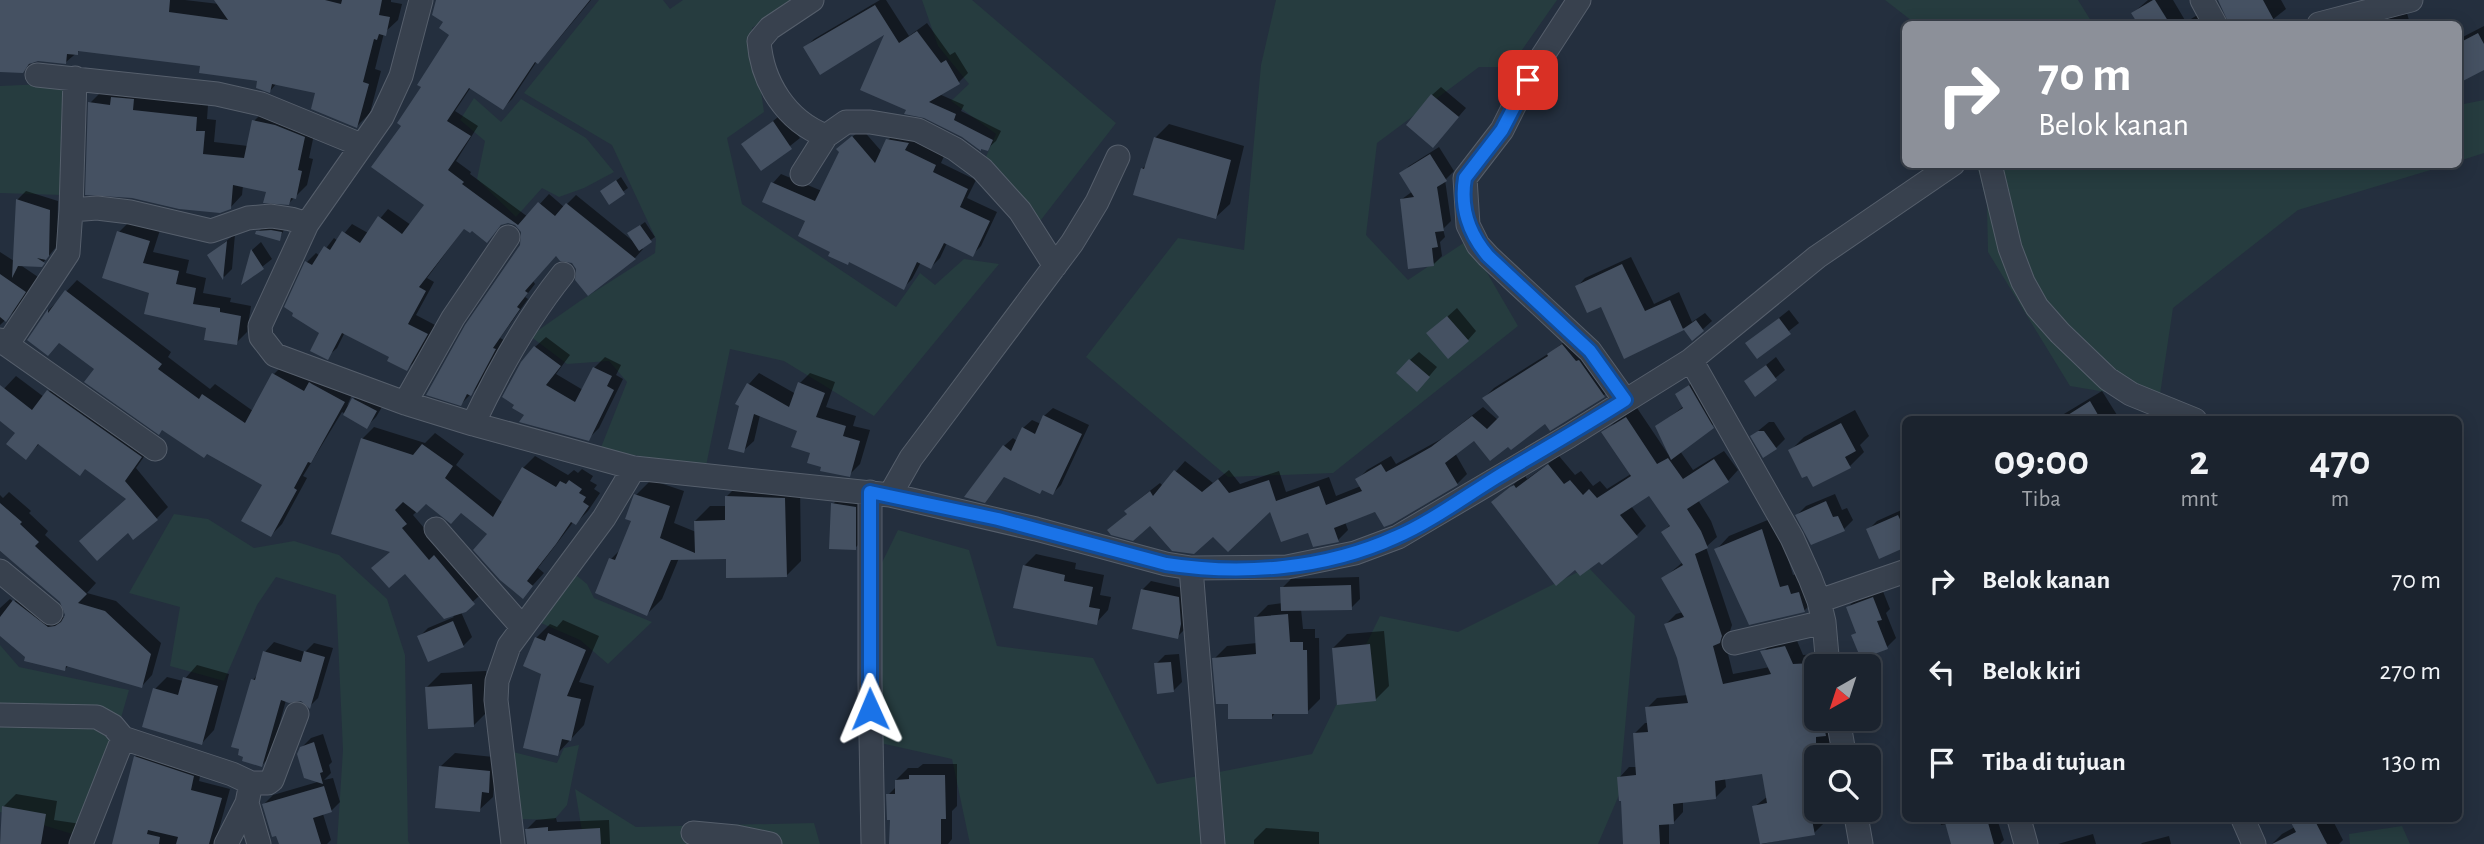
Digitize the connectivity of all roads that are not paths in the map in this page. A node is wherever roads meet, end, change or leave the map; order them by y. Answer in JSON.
{"nodes":[{"id":1,"x":421,"y":0,"type":"edge"},
{"id":2,"x":812,"y":0,"type":"edge"},
{"id":3,"x":1579,"y":0,"type":"edge"},
{"id":4,"x":2202,"y":0,"type":"edge"},
{"id":5,"x":2411,"y":0,"type":"edge"},
{"id":6,"x":2327,"y":15,"type":"edge"},
{"id":7,"x":2213,"y":21,"type":"edge"},
{"id":8,"x":37,"y":75,"type":"dead end"},
{"id":9,"x":75,"y":78,"type":"junction"},
{"id":10,"x":826,"y":136,"type":"junction"},
{"id":11,"x":361,"y":145,"type":"junction"},
{"id":12,"x":1118,"y":157,"type":"dead end"},
{"id":13,"x":1947,"y":168,"type":"edge"},
{"id":14,"x":1991,"y":168,"type":"edge"},
{"id":15,"x":802,"y":174,"type":"dead end"},
{"id":16,"x":71,"y":210,"type":"junction"},
{"id":17,"x":307,"y":224,"type":"junction"},
{"id":18,"x":508,"y":237,"type":"dead end"},
{"id":19,"x":1055,"y":265,"type":"junction"},
{"id":20,"x":563,"y":274,"type":"dead end"},
{"id":21,"x":4,"y":342,"type":"edge"},
{"id":22,"x":1691,"y":360,"type":"junction"},
{"id":23,"x":1625,"y":400,"type":"junction"},
{"id":24,"x":405,"y":402,"type":"junction"},
{"id":25,"x":2185,"y":416,"type":"edge"},
{"id":26,"x":473,"y":424,"type":"junction"},
{"id":27,"x":155,"y":449,"type":"dead end"},
{"id":28,"x":635,"y":468,"type":"junction"},
{"id":29,"x":880,"y":494,"type":"junction"},
{"id":30,"x":436,"y":529,"type":"dead end"},
{"id":31,"x":1191,"y":568,"type":"junction"},
{"id":32,"x":0,"y":571,"type":"edge"},
{"id":33,"x":1902,"y":573,"type":"edge"},
{"id":34,"x":1821,"y":611,"type":"junction"},
{"id":35,"x":51,"y":613,"type":"dead end"},
{"id":36,"x":522,"y":626,"type":"junction"},
{"id":37,"x":1734,"y":643,"type":"dead end"},
{"id":38,"x":1826,"y":654,"type":"edge"},
{"id":39,"x":297,"y":714,"type":"dead end"},
{"id":40,"x":0,"y":715,"type":"edge"},
{"id":41,"x":123,"y":738,"type":"junction"},
{"id":42,"x":249,"y":793,"type":"junction"},
{"id":43,"x":1857,"y":822,"type":"edge"},
{"id":44,"x":2020,"y":822,"type":"edge"},
{"id":45,"x":2244,"y":822,"type":"edge"},
{"id":46,"x":693,"y":833,"type":"dead end"},
{"id":47,"x":78,"y":842,"type":"edge"},
{"id":48,"x":226,"y":844,"type":"edge"},
{"id":49,"x":259,"y":844,"type":"edge"},
{"id":50,"x":513,"y":844,"type":"edge"},
{"id":51,"x":770,"y":844,"type":"edge"},
{"id":52,"x":873,"y":844,"type":"edge"},
{"id":53,"x":1213,"y":844,"type":"edge"},
{"id":54,"x":1861,"y":844,"type":"edge"},
{"id":55,"x":2026,"y":844,"type":"edge"},
{"id":56,"x":2254,"y":844,"type":"edge"}],
"edges":[{"from":1,"to":11,"type":"street"},
{"from":2,"to":10,"type":"street"},
{"from":3,"to":23,"type":"street"},
{"from":4,"to":7,"type":"street"},
{"from":5,"to":6,"type":"street"},
{"from":8,"to":9,"type":"street"},
{"from":9,"to":11,"type":"street"},
{"from":9,"to":16,"type":"street"},
{"from":10,"to":15,"type":"street"},
{"from":10,"to":19,"type":"street"},
{"from":11,"to":17,"type":"street"},
{"from":12,"to":19,"type":"street"},
{"from":13,"to":22,"type":"street"},
{"from":14,"to":25,"type":"street"},
{"from":16,"to":17,"type":"street"},
{"from":16,"to":21,"type":"street"},
{"from":17,"to":24,"type":"street"},
{"from":18,"to":24,"type":"street"},
{"from":19,"to":29,"type":"street"},
{"from":20,"to":26,"type":"street"},
{"from":21,"to":27,"type":"street"},
{"from":22,"to":23,"type":"street"},
{"from":22,"to":34,"type":"street"},
{"from":23,"to":31,"type":"street"},
{"from":24,"to":26,"type":"street"},
{"from":26,"to":28,"type":"street"},
{"from":28,"to":29,"type":"street"},
{"from":28,"to":36,"type":"street"},
{"from":29,"to":31,"type":"street"},
{"from":29,"to":52,"type":"street"},
{"from":30,"to":36,"type":"street"},
{"from":31,"to":53,"type":"street"},
{"from":32,"to":35,"type":"street"},
{"from":33,"to":34,"type":"street"},
{"from":34,"to":37,"type":"street"},
{"from":34,"to":38,"type":"street"},
{"from":36,"to":50,"type":"street"},
{"from":39,"to":42,"type":"street"},
{"from":40,"to":41,"type":"street"},
{"from":41,"to":42,"type":"street"},
{"from":41,"to":47,"type":"street"},
{"from":42,"to":48,"type":"street"},
{"from":42,"to":49,"type":"street"},
{"from":43,"to":54,"type":"street"},
{"from":44,"to":55,"type":"street"},
{"from":45,"to":56,"type":"street"},
{"from":46,"to":51,"type":"street"}]}
